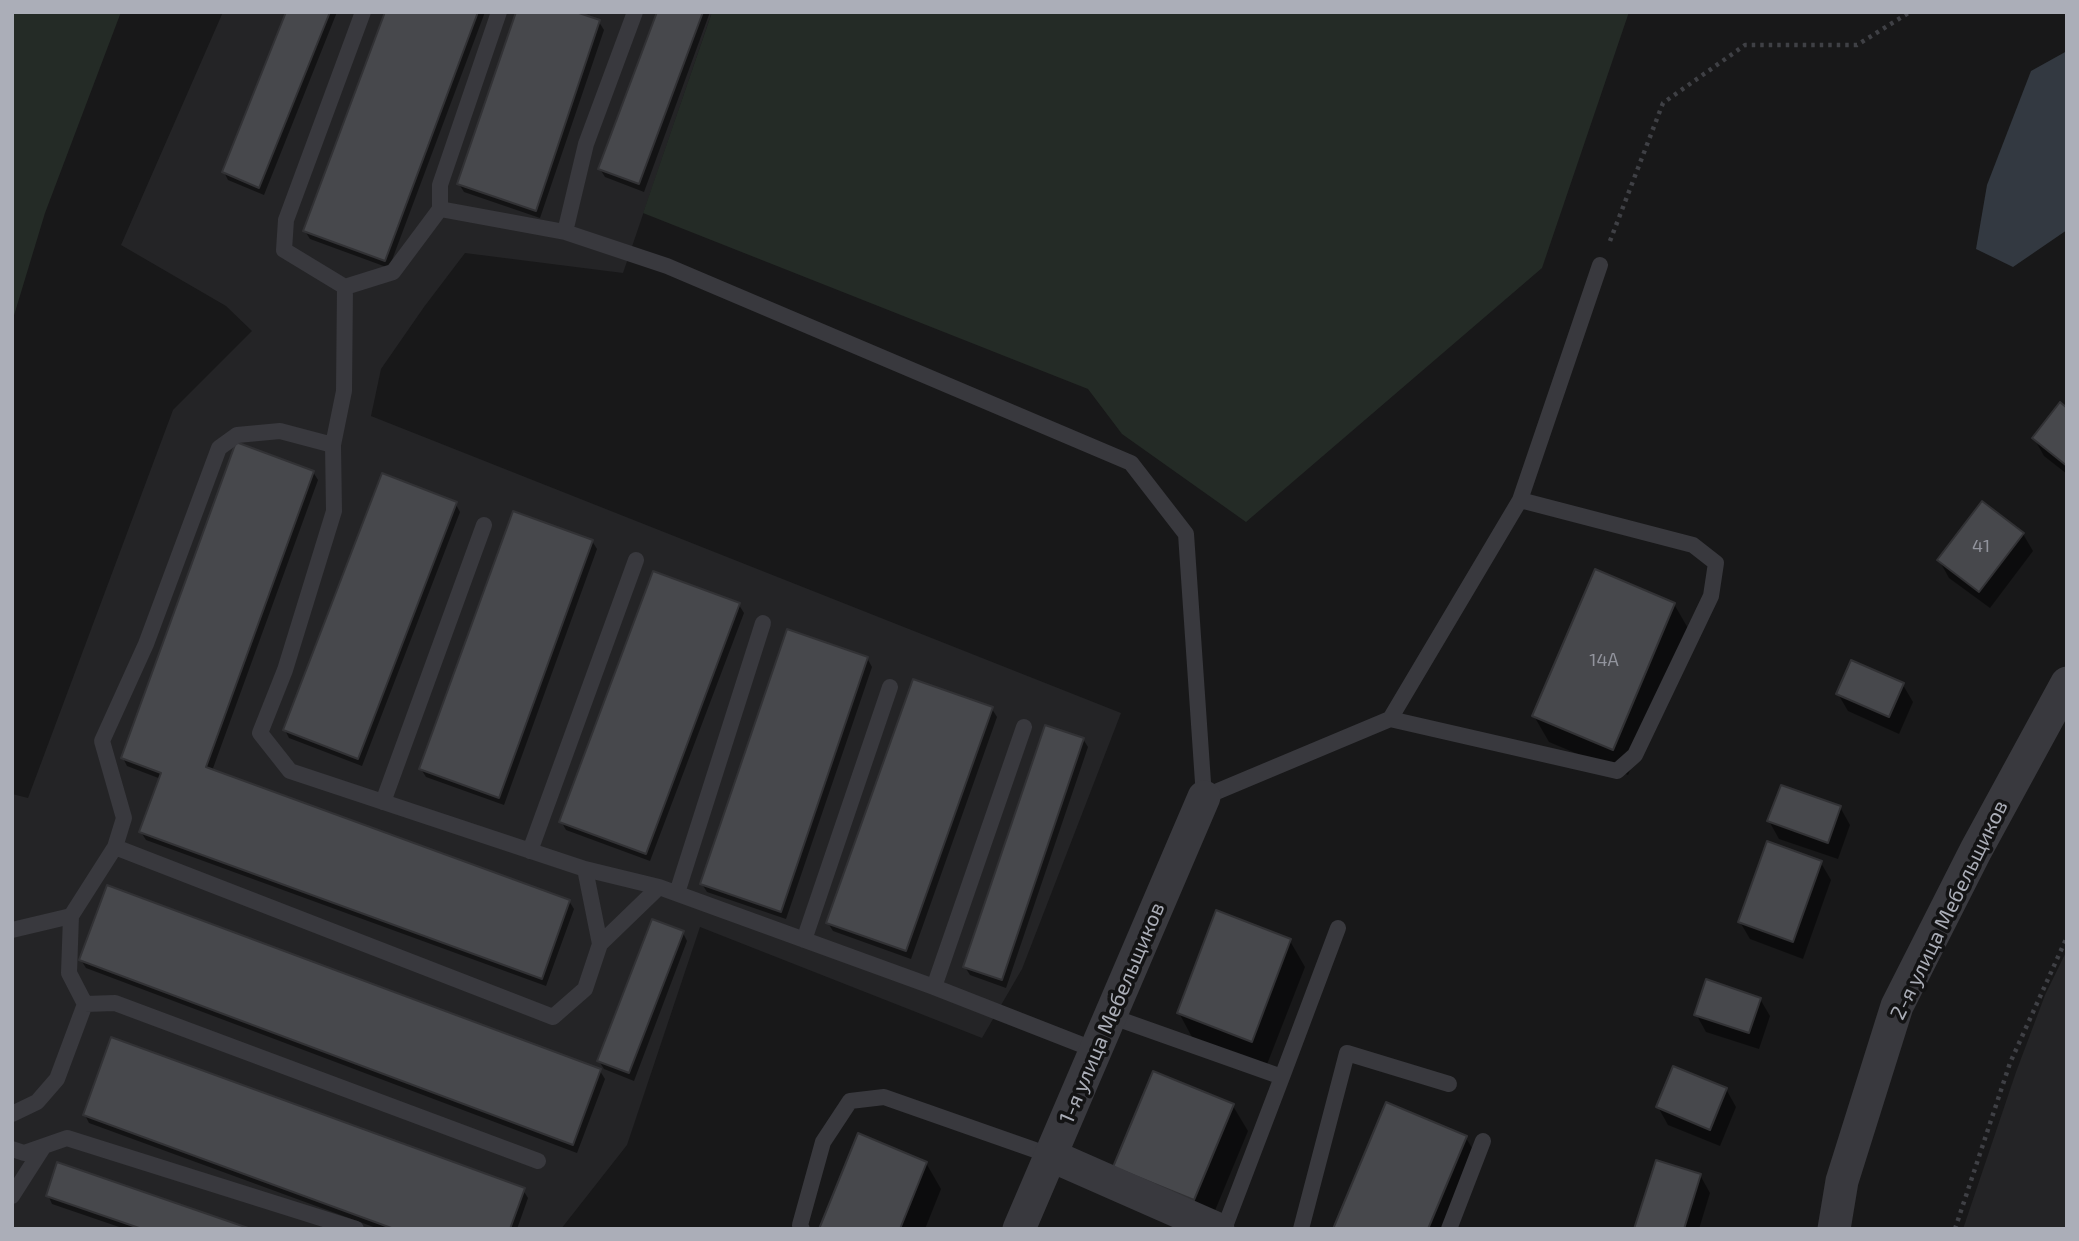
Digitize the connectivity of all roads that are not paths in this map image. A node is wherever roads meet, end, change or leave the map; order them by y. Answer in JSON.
{"nodes":[{"id":1,"x":363,"y":12,"type":"edge"},
{"id":2,"x":499,"y":12,"type":"edge"},
{"id":3,"x":635,"y":12,"type":"edge"},
{"id":4,"x":440,"y":209,"type":"junction"},
{"id":5,"x":565,"y":232,"type":"junction"},
{"id":6,"x":1600,"y":265,"type":"road end"},
{"id":7,"x":345,"y":287,"type":"junction"},
{"id":8,"x":333,"y":445,"type":"junction"},
{"id":9,"x":1520,"y":500,"type":"junction"},
{"id":10,"x":484,"y":524,"type":"dead end"},
{"id":11,"x":636,"y":560,"type":"dead end"},
{"id":12,"x":763,"y":623,"type":"dead end"},
{"id":13,"x":2067,"y":683,"type":"edge"},
{"id":14,"x":890,"y":687,"type":"dead end"},
{"id":15,"x":1390,"y":719,"type":"junction"},
{"id":16,"x":1024,"y":727,"type":"dead end"},
{"id":17,"x":1204,"y":797,"type":"junction"},
{"id":18,"x":383,"y":802,"type":"junction"},
{"id":19,"x":115,"y":847,"type":"junction"},
{"id":20,"x":530,"y":851,"type":"junction"},
{"id":21,"x":584,"y":869,"type":"junction"},
{"id":22,"x":659,"y":887,"type":"junction"},
{"id":23,"x":677,"y":893,"type":"junction"},
{"id":24,"x":71,"y":916,"type":"junction"},
{"id":25,"x":1338,"y":928,"type":"dead end"},
{"id":26,"x":12,"y":930,"type":"edge"},
{"id":27,"x":804,"y":940,"type":"junction"},
{"id":28,"x":600,"y":944,"type":"junction"},
{"id":29,"x":934,"y":987,"type":"junction"},
{"id":30,"x":85,"y":1004,"type":"junction"},
{"id":31,"x":1110,"y":1016,"type":"junction"},
{"id":32,"x":1095,"y":1050,"type":"junction"},
{"id":33,"x":1282,"y":1077,"type":"junction"},
{"id":34,"x":1449,"y":1084,"type":"dead end"},
{"id":35,"x":12,"y":1114,"type":"edge"},
{"id":36,"x":1483,"y":1141,"type":"dead end"},
{"id":37,"x":44,"y":1146,"type":"junction"},
{"id":38,"x":12,"y":1149,"type":"edge"},
{"id":39,"x":1052,"y":1156,"type":"junction"},
{"id":40,"x":538,"y":1161,"type":"dead end"},
{"id":41,"x":12,"y":1196,"type":"edge"},
{"id":42,"x":356,"y":1229,"type":"edge"},
{"id":43,"x":802,"y":1229,"type":"edge"},
{"id":44,"x":1019,"y":1229,"type":"edge"},
{"id":45,"x":1218,"y":1229,"type":"edge"},
{"id":46,"x":1224,"y":1229,"type":"edge"},
{"id":47,"x":1301,"y":1229,"type":"edge"},
{"id":48,"x":1449,"y":1229,"type":"edge"},
{"id":49,"x":1834,"y":1229,"type":"edge"}],
"edges":[{"from":1,"to":7,"type":"lane"},
{"from":2,"to":4,"type":"lane"},
{"from":3,"to":5,"type":"lane"},
{"from":4,"to":5,"type":"lane"},
{"from":4,"to":7,"type":"lane"},
{"from":5,"to":17,"type":"lane"},
{"from":6,"to":9,"type":"lane"},
{"from":7,"to":8,"type":"lane"},
{"from":8,"to":18,"type":"lane"},
{"from":8,"to":19,"type":"lane"},
{"from":9,"to":15,"type":"lane"},
{"from":9,"to":15,"type":"lane"},
{"from":10,"to":18,"type":"lane"},
{"from":11,"to":20,"type":"lane"},
{"from":12,"to":23,"type":"lane"},
{"from":13,"to":49,"type":"street","name":"2-я улица Мебельщиков"},
{"from":14,"to":27,"type":"lane"},
{"from":15,"to":17,"type":"lane"},
{"from":16,"to":29,"type":"lane"},
{"from":17,"to":31,"type":"street","name":"1-я улица Мебельщиков"},
{"from":18,"to":20,"type":"lane"},
{"from":19,"to":24,"type":"lane"},
{"from":19,"to":28,"type":"lane"},
{"from":20,"to":21,"type":"lane"},
{"from":21,"to":22,"type":"lane"},
{"from":21,"to":28,"type":"lane"},
{"from":22,"to":23,"type":"lane"},
{"from":22,"to":28,"type":"lane"},
{"from":23,"to":27,"type":"lane"},
{"from":24,"to":26,"type":"lane"},
{"from":24,"to":30,"type":"lane"},
{"from":25,"to":33,"type":"lane"},
{"from":27,"to":29,"type":"lane"},
{"from":29,"to":32,"type":"lane"},
{"from":30,"to":35,"type":"lane"},
{"from":30,"to":40,"type":"lane"},
{"from":31,"to":32,"type":"street","name":"1-я улица Мебельщиков"},
{"from":31,"to":33,"type":"lane"},
{"from":32,"to":39,"type":"street","name":"1-я улица Мебельщиков"},
{"from":33,"to":46,"type":"lane"},
{"from":34,"to":47,"type":"lane"},
{"from":36,"to":48,"type":"lane"},
{"from":37,"to":38,"type":"lane"},
{"from":37,"to":41,"type":"lane"},
{"from":37,"to":42,"type":"lane"},
{"from":39,"to":43,"type":"lane"},
{"from":39,"to":44,"type":"street","name":"1-я улица Мебельщиков"},
{"from":39,"to":45,"type":"street"}]}
